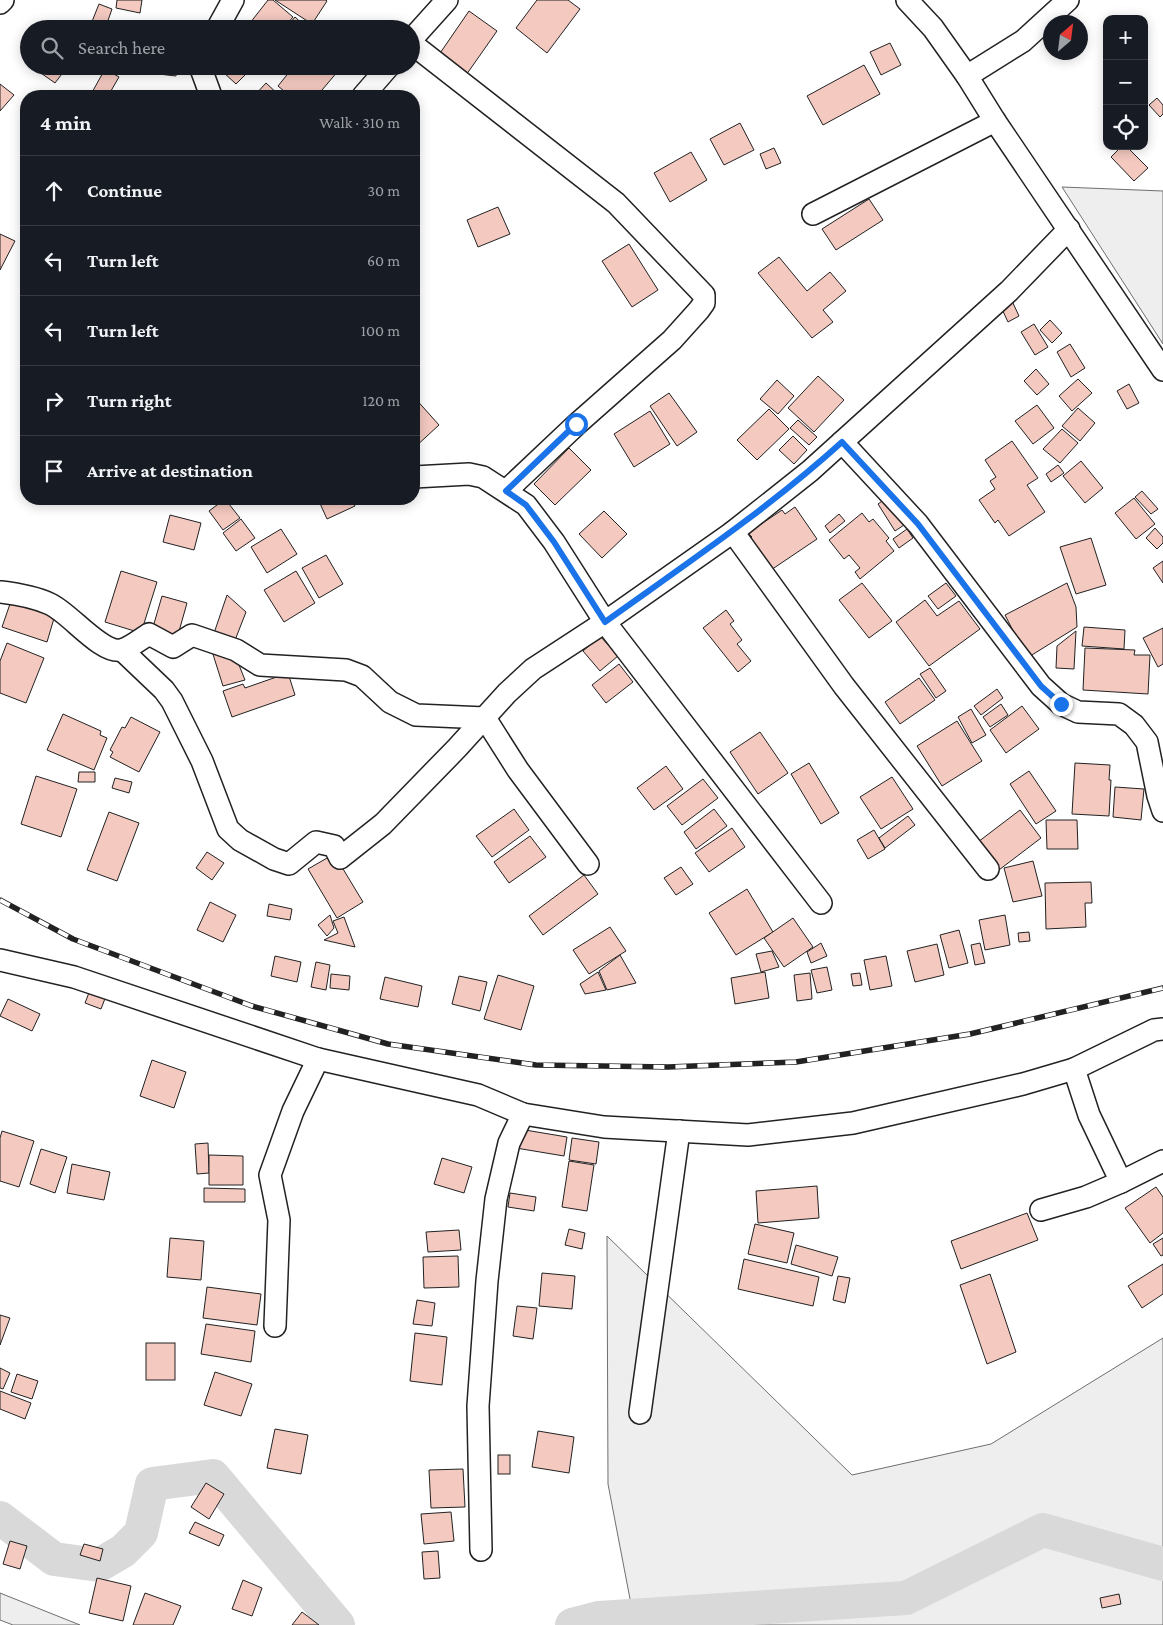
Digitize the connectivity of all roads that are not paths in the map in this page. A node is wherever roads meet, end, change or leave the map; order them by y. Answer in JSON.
{"nodes":[{"id":1,"x":3,"y":0,"type":"edge"},
{"id":2,"x":234,"y":0,"type":"edge"},
{"id":3,"x":447,"y":0,"type":"edge"},
{"id":4,"x":908,"y":0,"type":"edge"},
{"id":5,"x":1068,"y":0,"type":"edge"},
{"id":6,"x":0,"y":3,"type":"edge"},
{"id":7,"x":223,"y":20,"type":"edge"},
{"id":8,"x":420,"y":32,"type":"edge"},
{"id":9,"x":420,"y":49,"type":"edge"},
{"id":10,"x":203,"y":75,"type":"edge"},
{"id":11,"x":381,"y":75,"type":"edge"},
{"id":12,"x":967,"y":76,"type":"junction"},
{"id":13,"x":209,"y":90,"type":"edge"},
{"id":14,"x":368,"y":90,"type":"edge"},
{"id":15,"x":995,"y":121,"type":"junction"},
{"id":16,"x":813,"y":214,"type":"dead end"},
{"id":17,"x":1069,"y":230,"type":"junction"},
{"id":18,"x":1163,"y":370,"type":"edge"},
{"id":19,"x":842,"y":442,"type":"junction"},
{"id":20,"x":420,"y":477,"type":"edge"},
{"id":21,"x":506,"y":491,"type":"junction"},
{"id":22,"x":733,"y":532,"type":"junction"},
{"id":23,"x":1,"y":592,"type":"edge"},
{"id":24,"x":605,"y":622,"type":"junction"},
{"id":25,"x":122,"y":650,"type":"junction"},
{"id":26,"x":485,"y":718,"type":"junction"},
{"id":27,"x":1163,"y":810,"type":"edge"},
{"id":28,"x":588,"y":864,"type":"dead end"},
{"id":29,"x":988,"y":869,"type":"dead end"},
{"id":30,"x":821,"y":903,"type":"dead end"},
{"id":31,"x":0,"y":960,"type":"edge"},
{"id":32,"x":1163,"y":1028,"type":"edge"},
{"id":33,"x":318,"y":1059,"type":"junction"},
{"id":34,"x":1074,"y":1069,"type":"junction"},
{"id":35,"x":523,"y":1114,"type":"junction"},
{"id":36,"x":679,"y":1131,"type":"junction"},
{"id":37,"x":1163,"y":1161,"type":"edge"},
{"id":38,"x":1121,"y":1182,"type":"junction"},
{"id":39,"x":1041,"y":1210,"type":"dead end"},
{"id":40,"x":274,"y":1326,"type":"dead end"},
{"id":41,"x":640,"y":1413,"type":"dead end"},
{"id":42,"x":481,"y":1550,"type":"dead end"}],
"edges":[{"from":1,"to":6,"type":"street"},
{"from":2,"to":7,"type":"street"},
{"from":3,"to":8,"type":"street"},
{"from":4,"to":12,"type":"street"},
{"from":5,"to":12,"type":"street"},
{"from":9,"to":21,"type":"street"},
{"from":10,"to":13,"type":"street"},
{"from":11,"to":14,"type":"street"},
{"from":12,"to":15,"type":"street"},
{"from":15,"to":16,"type":"street"},
{"from":15,"to":17,"type":"street"},
{"from":17,"to":18,"type":"street"},
{"from":17,"to":19,"type":"street"},
{"from":19,"to":22,"type":"street"},
{"from":19,"to":27,"type":"street"},
{"from":20,"to":21,"type":"street"},
{"from":21,"to":24,"type":"street"},
{"from":22,"to":24,"type":"street"},
{"from":22,"to":29,"type":"street"},
{"from":23,"to":25,"type":"street"},
{"from":24,"to":26,"type":"street"},
{"from":24,"to":30,"type":"street"},
{"from":25,"to":26,"type":"street"},
{"from":25,"to":26,"type":"street"},
{"from":26,"to":28,"type":"street"},
{"from":31,"to":33,"type":"street"},
{"from":32,"to":34,"type":"street"},
{"from":33,"to":35,"type":"street"},
{"from":33,"to":40,"type":"street"},
{"from":34,"to":36,"type":"street"},
{"from":34,"to":38,"type":"street"},
{"from":35,"to":36,"type":"street"},
{"from":35,"to":42,"type":"street"},
{"from":36,"to":41,"type":"street"},
{"from":37,"to":38,"type":"street"},
{"from":38,"to":39,"type":"street"}]}
